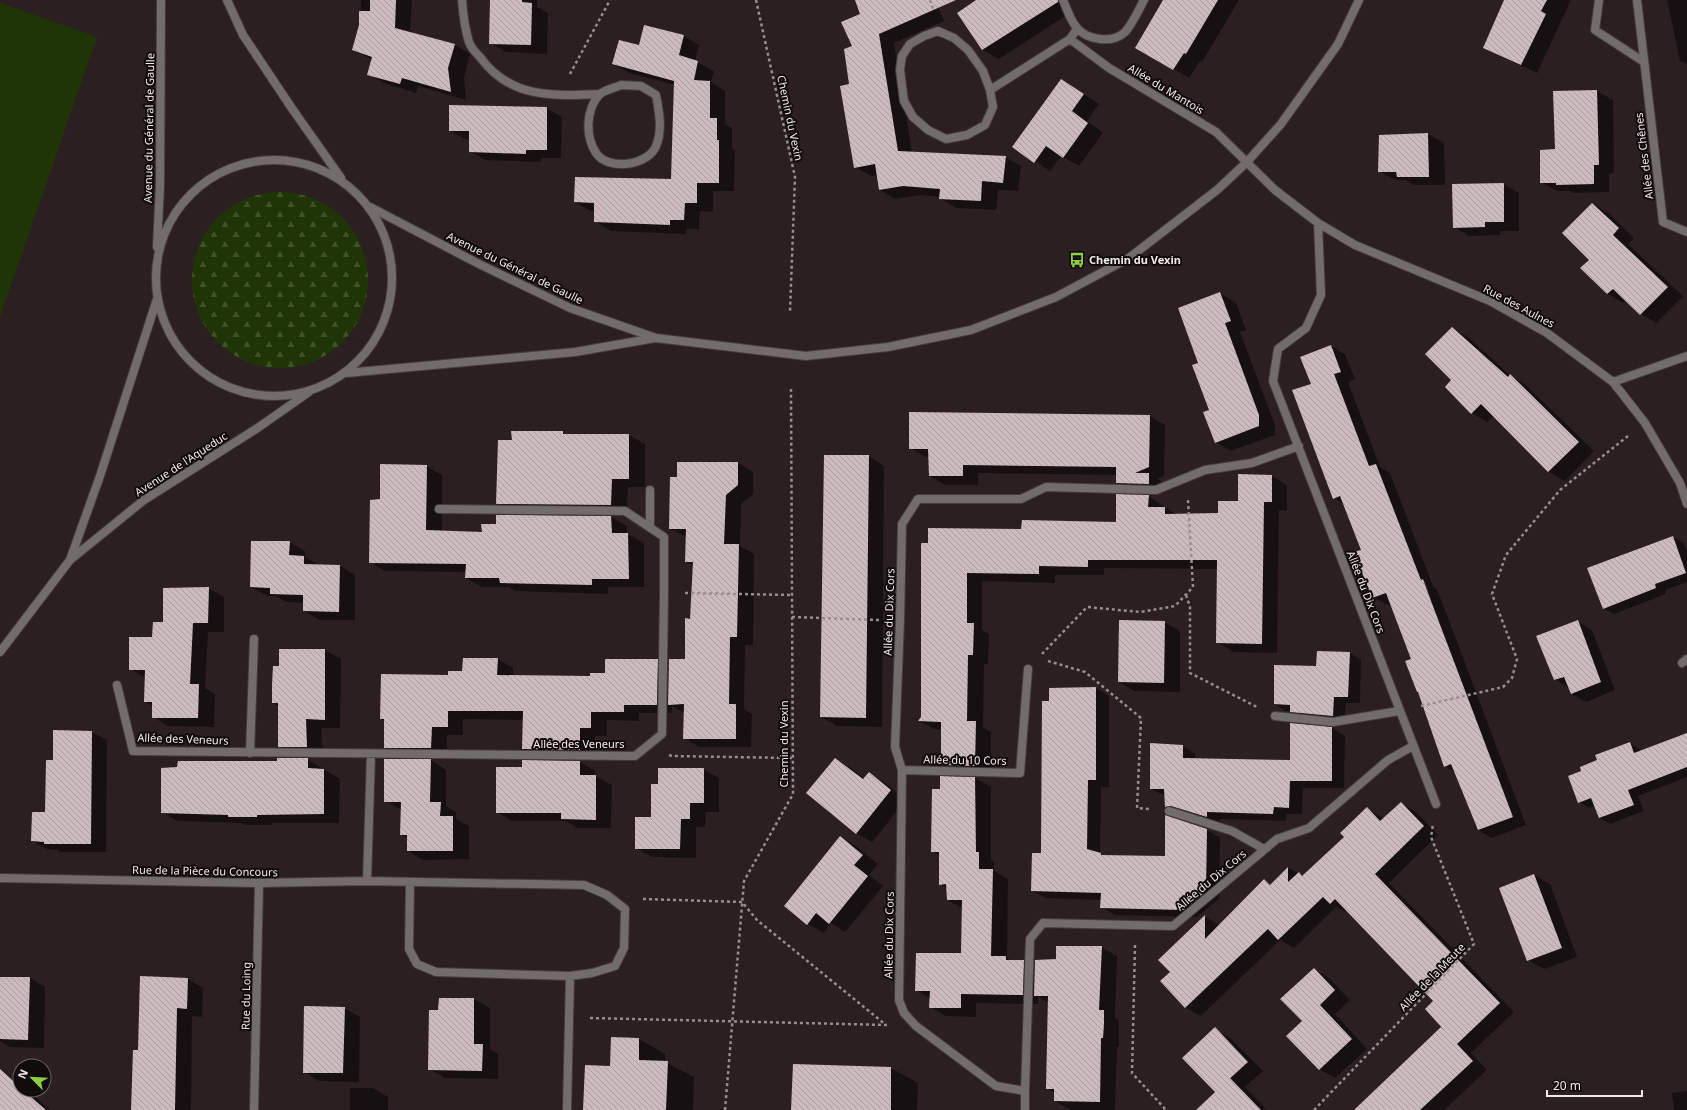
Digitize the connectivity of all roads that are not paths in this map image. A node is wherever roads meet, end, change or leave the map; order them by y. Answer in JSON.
{"nodes":[{"id":1,"x":161,"y":0,"type":"edge"},
{"id":2,"x":227,"y":0,"type":"edge"},
{"id":3,"x":462,"y":0,"type":"edge"},
{"id":4,"x":1063,"y":0,"type":"edge"},
{"id":5,"x":1144,"y":0,"type":"edge"},
{"id":6,"x":1359,"y":0,"type":"edge"},
{"id":7,"x":1599,"y":0,"type":"edge"},
{"id":8,"x":1637,"y":0,"type":"edge"},
{"id":9,"x":1077,"y":29,"type":"junction"},
{"id":10,"x":1070,"y":39,"type":"junction"},
{"id":11,"x":1644,"y":62,"type":"junction"},
{"id":12,"x":990,"y":90,"type":"junction"},
{"id":13,"x":600,"y":94,"type":"junction"},
{"id":14,"x":1247,"y":162,"type":"junction"},
{"id":15,"x":342,"y":180,"type":"junction"},
{"id":16,"x":370,"y":207,"type":"junction"},
{"id":17,"x":1318,"y":222,"type":"junction"},
{"id":18,"x":1687,"y":232,"type":"edge"},
{"id":19,"x":157,"y":256,"type":"junction"},
{"id":20,"x":157,"y":299,"type":"junction"},
{"id":21,"x":656,"y":338,"type":"junction"},
{"id":22,"x":1687,"y":356,"type":"edge"},
{"id":23,"x":346,"y":373,"type":"junction"},
{"id":24,"x":1613,"y":382,"type":"junction"},
{"id":25,"x":309,"y":392,"type":"junction"},
{"id":26,"x":1299,"y":446,"type":"junction"},
{"id":27,"x":650,"y":490,"type":"dead end"},
{"id":28,"x":1687,"y":504,"type":"edge"},
{"id":29,"x":439,"y":508,"type":"dead end"},
{"id":30,"x":650,"y":527,"type":"junction"},
{"id":31,"x":70,"y":560,"type":"junction"},
{"id":32,"x":254,"y":639,"type":"dead end"},
{"id":33,"x":0,"y":652,"type":"edge"},
{"id":34,"x":1028,"y":669,"type":"road end"},
{"id":35,"x":117,"y":685,"type":"dead end"},
{"id":36,"x":1399,"y":711,"type":"junction"},
{"id":37,"x":1275,"y":716,"type":"road end"},
{"id":38,"x":1413,"y":746,"type":"junction"},
{"id":39,"x":250,"y":752,"type":"junction"},
{"id":40,"x":371,"y":754,"type":"junction"},
{"id":41,"x":902,"y":770,"type":"junction"},
{"id":42,"x":1436,"y":804,"type":"road end"},
{"id":43,"x":1169,"y":811,"type":"road end"},
{"id":44,"x":1264,"y":849,"type":"junction"},
{"id":45,"x":0,"y":878,"type":"edge"},
{"id":46,"x":367,"y":881,"type":"junction"},
{"id":47,"x":260,"y":883,"type":"junction"},
{"id":48,"x":410,"y":883,"type":"junction"},
{"id":49,"x":570,"y":976,"type":"junction"},
{"id":50,"x":1025,"y":1091,"type":"junction"},
{"id":51,"x":254,"y":1110,"type":"edge"},
{"id":52,"x":567,"y":1110,"type":"edge"},
{"id":53,"x":1025,"y":1110,"type":"edge"}],
"edges":[{"from":1,"to":19,"type":"street","name":"Avenue du Général de Gaulle"},
{"from":2,"to":15,"type":"street"},
{"from":3,"to":13,"type":"street"},
{"from":4,"to":9,"type":"street"},
{"from":5,"to":9,"type":"street"},
{"from":6,"to":14,"type":"street","name":"Avenue du Général de Gaulle"},
{"from":7,"to":11,"type":"street"},
{"from":8,"to":11,"type":"street","name":"Allée des Chênes"},
{"from":9,"to":10,"type":"street"},
{"from":10,"to":12,"type":"street"},
{"from":10,"to":14,"type":"street","name":"Allée du Mantois"},
{"from":11,"to":18,"type":"street","name":"Allée des Chênes"},
{"from":12,"to":12,"type":"street"},
{"from":13,"to":13,"type":"street"},
{"from":14,"to":17,"type":"street","name":"Rue des Aulnes"},
{"from":14,"to":21,"type":"street","name":"Avenue du Général de Gaulle"},
{"from":15,"to":16,"type":"street"},
{"from":15,"to":19,"type":"street"},
{"from":16,"to":21,"type":"street","name":"Avenue du Général de Gaulle"},
{"from":16,"to":23,"type":"street"},
{"from":17,"to":24,"type":"street","name":"Rue des Aulnes"},
{"from":17,"to":26,"type":"street","name":"Allée du Dix Cors"},
{"from":19,"to":20,"type":"street","name":"Avenue du Général de Gaulle"},
{"from":20,"to":25,"type":"street"},
{"from":20,"to":31,"type":"street","name":"Avenue de l'Aqueduc"},
{"from":21,"to":23,"type":"street","name":"Avenue du Général de Gaulle"},
{"from":22,"to":24,"type":"street"},
{"from":23,"to":25,"type":"street"},
{"from":24,"to":28,"type":"street","name":"Rue des Aulnes"},
{"from":25,"to":31,"type":"street","name":"Avenue de l'Aqueduc"},
{"from":26,"to":36,"type":"street","name":"Allée du Dix Cors"},
{"from":26,"to":41,"type":"street","name":"Allée du Dix Cors"},
{"from":27,"to":30,"type":"street"},
{"from":29,"to":30,"type":"street","name":"Allée des Veneurs"},
{"from":30,"to":40,"type":"street","name":"Allée des Veneurs"},
{"from":31,"to":33,"type":"street","name":"Avenue de l'Aqueduc"},
{"from":32,"to":39,"type":"street"},
{"from":34,"to":41,"type":"street","name":"Allée du 10 Cors"},
{"from":35,"to":39,"type":"street","name":"Allée des Veneurs"},
{"from":36,"to":37,"type":"street"},
{"from":36,"to":38,"type":"street","name":"Allée du Dix Cors"},
{"from":38,"to":42,"type":"street","name":"Allée du Dix Cors"},
{"from":38,"to":44,"type":"street","name":"Allée du Dix Cors"},
{"from":39,"to":40,"type":"street","name":"Allée des Veneurs"},
{"from":40,"to":46,"type":"street"},
{"from":41,"to":50,"type":"street","name":"Allée du Dix Cors"},
{"from":43,"to":44,"type":"street"},
{"from":44,"to":50,"type":"street","name":"Allée du Dix Cors"},
{"from":45,"to":47,"type":"street","name":"Rue de la Pièce du Concours"},
{"from":46,"to":47,"type":"street","name":"Rue de la Pièce du Concours"},
{"from":46,"to":48,"type":"street","name":"Rue de la Pièce du Concours"},
{"from":47,"to":51,"type":"street","name":"Rue du Loing"},
{"from":48,"to":49,"type":"street"},
{"from":48,"to":49,"type":"street","name":"Rue de la Pièce du Concours"},
{"from":49,"to":52,"type":"street"},
{"from":50,"to":53,"type":"street"}]}
